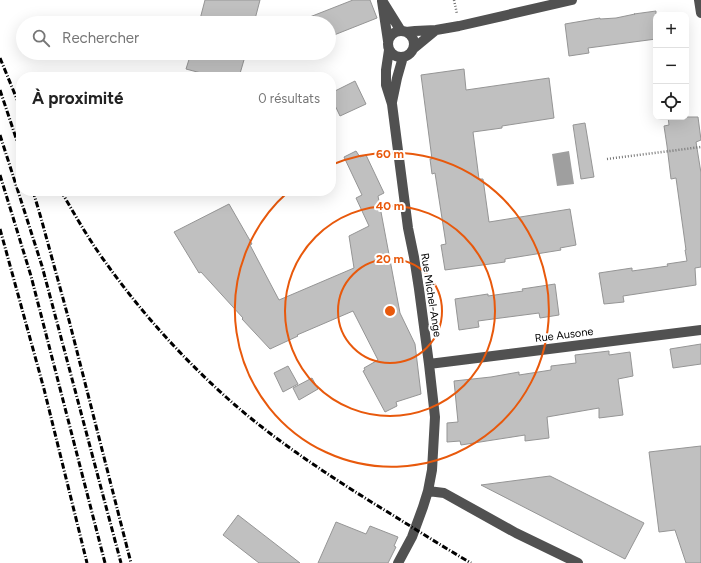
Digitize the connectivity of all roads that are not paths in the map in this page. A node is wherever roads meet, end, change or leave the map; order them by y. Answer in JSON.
{"nodes":[{"id":1,"x":572,"y":0,"type":"edge"},
{"id":2,"x":699,"y":0,"type":"edge"},
{"id":3,"x":382,"y":1,"type":"edge"},
{"id":4,"x":701,"y":13,"type":"edge"},
{"id":5,"x":436,"y":30,"type":"junction"},
{"id":6,"x":403,"y":32,"type":"junction"},
{"id":7,"x":388,"y":46,"type":"junction"},
{"id":8,"x":413,"y":48,"type":"junction"},
{"id":9,"x":403,"y":57,"type":"junction"},
{"id":10,"x":392,"y":104,"type":"junction"},
{"id":11,"x":701,"y":330,"type":"edge"},
{"id":12,"x":429,"y":364,"type":"junction"},
{"id":13,"x":428,"y":491,"type":"junction"},
{"id":14,"x":398,"y":563,"type":"edge"},
{"id":15,"x":578,"y":563,"type":"edge"}],
"edges":[{"from":1,"to":5,"type":"street"},
{"from":2,"to":4,"type":"street"},
{"from":3,"to":6,"type":"street","name":"Rue Michel-Ange"},
{"from":3,"to":7,"type":"street","name":"Rue Michel-Ange"},
{"from":5,"to":6,"type":"street"},
{"from":5,"to":8,"type":"street"},
{"from":6,"to":7,"type":"street"},
{"from":6,"to":8,"type":"street","name":"Rue Michel-Ange"},
{"from":7,"to":9,"type":"street"},
{"from":7,"to":10,"type":"street","name":"Rue Michel-Ange"},
{"from":8,"to":9,"type":"street"},
{"from":9,"to":10,"type":"street","name":"Rue Michel-Ange"},
{"from":10,"to":12,"type":"street","name":"Rue Michel-Ange"},
{"from":11,"to":12,"type":"street","name":"Rue Ausone"},
{"from":12,"to":13,"type":"street","name":"Rue Michel-Ange"},
{"from":13,"to":14,"type":"street","name":"Rue Michel-Ange"},
{"from":13,"to":15,"type":"street"}]}
